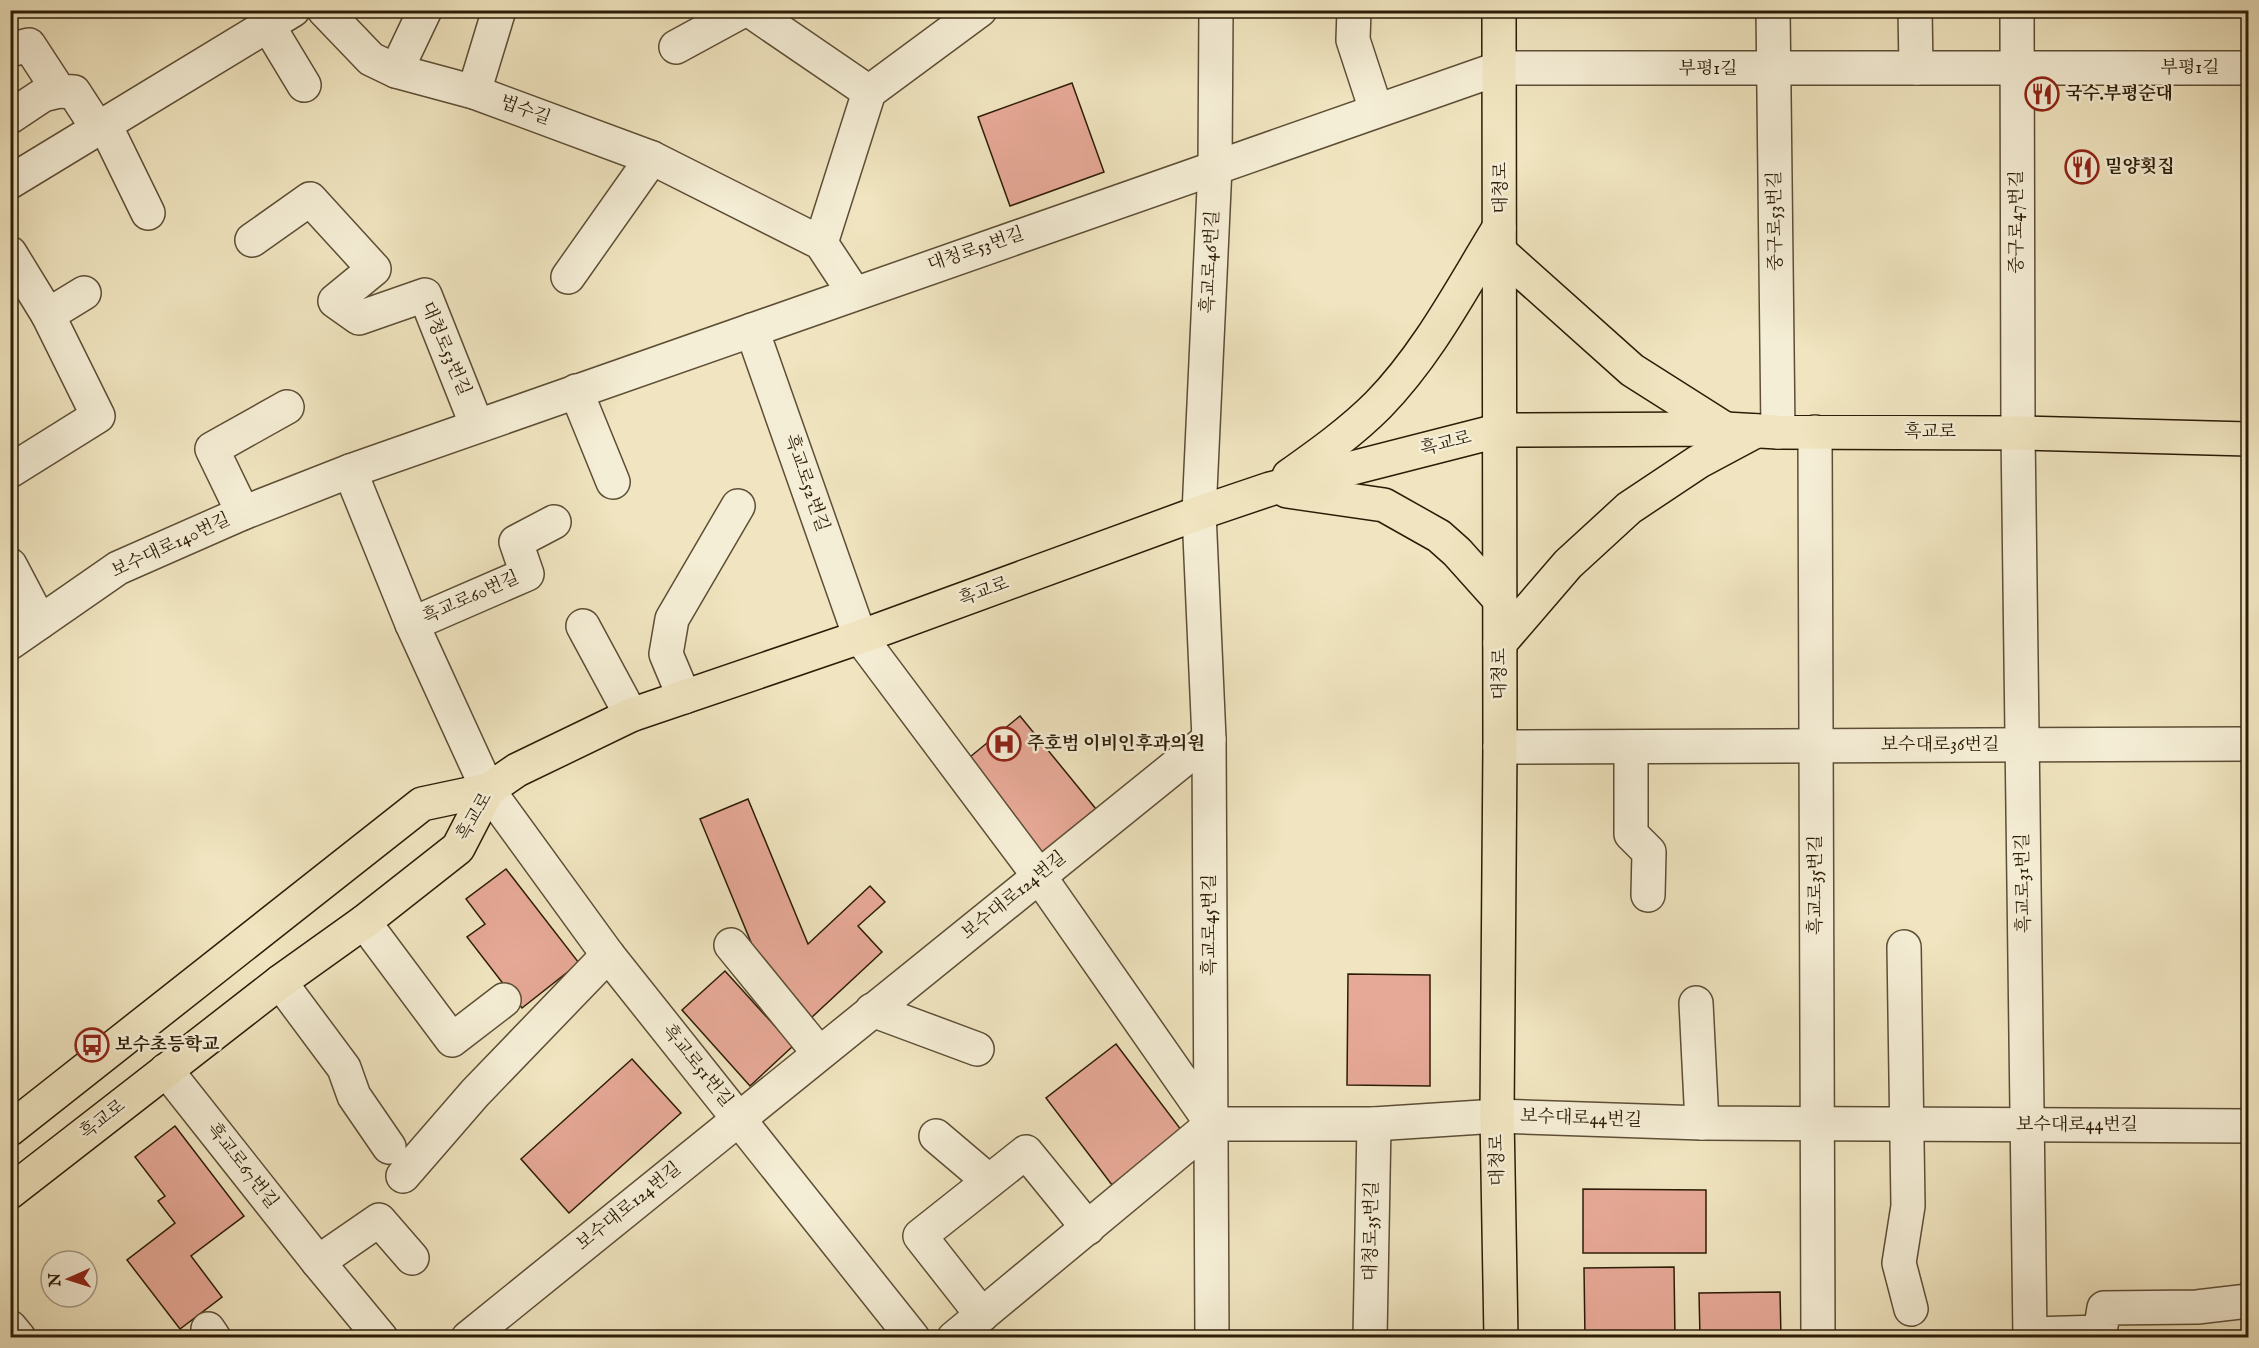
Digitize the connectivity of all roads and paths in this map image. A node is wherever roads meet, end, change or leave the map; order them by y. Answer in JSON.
{"nodes":[{"id":1,"x":425,"y":10,"type":"edge"},
{"id":2,"x":499,"y":10,"type":"edge"},
{"id":3,"x":744,"y":10,"type":"edge"},
{"id":4,"x":749,"y":10,"type":"edge"},
{"id":5,"x":980,"y":10,"type":"edge"},
{"id":6,"x":1216,"y":10,"type":"edge"},
{"id":7,"x":1354,"y":10,"type":"edge"},
{"id":8,"x":1499,"y":10,"type":"edge"},
{"id":9,"x":1773,"y":10,"type":"edge"},
{"id":10,"x":1915,"y":10,"type":"edge"},
{"id":11,"x":2017,"y":10,"type":"edge"},
{"id":12,"x":333,"y":14,"type":"edge"},
{"id":13,"x":281,"y":19,"type":"edge"},
{"id":14,"x":675,"y":47,"type":"dead end"},
{"id":15,"x":10,"y":50,"type":"edge"},
{"id":16,"x":1500,"y":68,"type":"junction"},
{"id":17,"x":1916,"y":68,"type":"junction"},
{"id":18,"x":2018,"y":68,"type":"junction"},
{"id":19,"x":2248,"y":68,"type":"edge"},
{"id":20,"x":1774,"y":69,"type":"junction"},
{"id":21,"x":396,"y":71,"type":"junction"},
{"id":22,"x":304,"y":85,"type":"dead end"},
{"id":23,"x":59,"y":91,"type":"junction"},
{"id":24,"x":474,"y":92,"type":"junction"},
{"id":25,"x":869,"y":92,"type":"junction"},
{"id":26,"x":1376,"y":110,"type":"junction"},
{"id":27,"x":10,"y":117,"type":"edge"},
{"id":28,"x":102,"y":127,"type":"junction"},
{"id":29,"x":652,"y":158,"type":"junction"},
{"id":30,"x":1215,"y":167,"type":"junction"},
{"id":31,"x":10,"y":182,"type":"edge"},
{"id":32,"x":148,"y":213,"type":"dead end"},
{"id":33,"x":1500,"y":238,"type":"junction"},
{"id":34,"x":252,"y":240,"type":"dead end"},
{"id":35,"x":822,"y":243,"type":"junction"},
{"id":36,"x":10,"y":253,"type":"edge"},
{"id":37,"x":568,"y":277,"type":"dead end"},
{"id":38,"x":854,"y":292,"type":"junction"},
{"id":39,"x":84,"y":293,"type":"dead end"},
{"id":40,"x":48,"y":315,"type":"junction"},
{"id":41,"x":753,"y":330,"type":"junction"},
{"id":42,"x":576,"y":391,"type":"junction"},
{"id":43,"x":287,"y":407,"type":"dead end"},
{"id":44,"x":477,"y":426,"type":"junction"},
{"id":45,"x":1501,"y":430,"type":"junction"},
{"id":46,"x":1753,"y":431,"type":"junction"},
{"id":47,"x":1815,"y":432,"type":"junction"},
{"id":48,"x":2018,"y":433,"type":"junction"},
{"id":49,"x":2248,"y":439,"type":"edge"},
{"id":50,"x":10,"y":471,"type":"edge"},
{"id":51,"x":350,"y":471,"type":"junction"},
{"id":52,"x":613,"y":482,"type":"dead end"},
{"id":53,"x":1270,"y":489,"type":"junction"},
{"id":54,"x":738,"y":506,"type":"dead end"},
{"id":55,"x":243,"y":513,"type":"junction"},
{"id":56,"x":1199,"y":513,"type":"junction"},
{"id":57,"x":554,"y":522,"type":"dead end"},
{"id":58,"x":13,"y":576,"type":"edge"},
{"id":59,"x":1500,"y":600,"type":"junction"},
{"id":60,"x":40,"y":622,"type":"junction"},
{"id":61,"x":412,"y":624,"type":"junction"},
{"id":62,"x":583,"y":626,"type":"dead end"},
{"id":63,"x":860,"y":637,"type":"junction"},
{"id":64,"x":10,"y":643,"type":"edge"},
{"id":65,"x":1500,"y":643,"type":"junction"},
{"id":66,"x":684,"y":697,"type":"junction"},
{"id":67,"x":631,"y":715,"type":"junction"},
{"id":68,"x":1209,"y":739,"type":"junction"},
{"id":69,"x":2248,"y":744,"type":"edge"},
{"id":70,"x":2022,"y":745,"type":"junction"},
{"id":71,"x":1816,"y":746,"type":"junction"},
{"id":72,"x":1500,"y":747,"type":"junction"},
{"id":73,"x":1631,"y":747,"type":"junction"},
{"id":74,"x":488,"y":790,"type":"junction"},
{"id":75,"x":1039,"y":876,"type":"junction"},
{"id":76,"x":1648,"y":895,"type":"dead end"},
{"id":77,"x":364,"y":921,"type":"junction"},
{"id":78,"x":731,"y":945,"type":"dead end"},
{"id":79,"x":1904,"y":946,"type":"dead end"},
{"id":80,"x":608,"y":955,"type":"junction"},
{"id":81,"x":280,"y":982,"type":"junction"},
{"id":82,"x":504,"y":1000,"type":"dead end"},
{"id":83,"x":1696,"y":1003,"type":"dead end"},
{"id":84,"x":872,"y":1010,"type":"junction"},
{"id":85,"x":977,"y":1049,"type":"dead end"},
{"id":86,"x":819,"y":1053,"type":"junction"},
{"id":87,"x":166,"y":1070,"type":"junction"},
{"id":88,"x":1497,"y":1116,"type":"junction"},
{"id":89,"x":739,"y":1118,"type":"junction"},
{"id":90,"x":1702,"y":1123,"type":"junction"},
{"id":91,"x":1212,"y":1124,"type":"junction"},
{"id":92,"x":1374,"y":1124,"type":"junction"},
{"id":93,"x":1817,"y":1124,"type":"junction"},
{"id":94,"x":1906,"y":1124,"type":"junction"},
{"id":95,"x":2027,"y":1125,"type":"junction"},
{"id":96,"x":2248,"y":1126,"type":"edge"},
{"id":97,"x":10,"y":1129,"type":"edge"},
{"id":98,"x":936,"y":1136,"type":"dead end"},
{"id":99,"x":389,"y":1147,"type":"dead end"},
{"id":100,"x":403,"y":1176,"type":"dead end"},
{"id":101,"x":988,"y":1181,"type":"junction"},
{"id":102,"x":10,"y":1192,"type":"edge"},
{"id":103,"x":1088,"y":1228,"type":"junction"},
{"id":104,"x":412,"y":1258,"type":"dead end"},
{"id":105,"x":318,"y":1262,"type":"junction"},
{"id":106,"x":2248,"y":1301,"type":"edge"},
{"id":107,"x":1911,"y":1309,"type":"dead end"},
{"id":108,"x":982,"y":1315,"type":"junction"},
{"id":109,"x":10,"y":1327,"type":"edge"},
{"id":110,"x":2030,"y":1336,"type":"edge"},
{"id":111,"x":19,"y":1338,"type":"edge"},
{"id":112,"x":381,"y":1338,"type":"edge"},
{"id":113,"x":468,"y":1338,"type":"edge"},
{"id":114,"x":913,"y":1338,"type":"edge"},
{"id":115,"x":954,"y":1338,"type":"edge"},
{"id":116,"x":1212,"y":1338,"type":"edge"},
{"id":117,"x":1370,"y":1338,"type":"edge"},
{"id":118,"x":1501,"y":1338,"type":"edge"},
{"id":119,"x":1818,"y":1338,"type":"edge"}],
"edges":[{"from":1,"to":21,"type":"street"},
{"from":2,"to":24,"type":"street"},
{"from":3,"to":14,"type":"street"},
{"from":4,"to":25,"type":"street"},
{"from":5,"to":25,"type":"street"},
{"from":6,"to":30,"type":"street","name":"흑교로46번길"},
{"from":7,"to":26,"type":"street"},
{"from":8,"to":16,"type":"main road","name":"대청로"},
{"from":9,"to":20,"type":"street","name":"중구로53번길"},
{"from":10,"to":17,"type":"street"},
{"from":11,"to":18,"type":"street","name":"중구로47번길"},
{"from":12,"to":21,"type":"street","name":"법수길"},
{"from":13,"to":22,"type":"street"},
{"from":13,"to":28,"type":"street"},
{"from":15,"to":23,"type":"street"},
{"from":16,"to":20,"type":"street","name":"부평1길"},
{"from":16,"to":26,"type":"street","name":"대청로53번길"},
{"from":16,"to":33,"type":"main road","name":"대청로"},
{"from":17,"to":18,"type":"street","name":"부평1길"},
{"from":17,"to":20,"type":"street","name":"부평1길"},
{"from":18,"to":19,"type":"street","name":"부평1길"},
{"from":18,"to":48,"type":"street","name":"중구로47번길"},
{"from":20,"to":46,"type":"street","name":"중구로53번길"},
{"from":21,"to":24,"type":"street","name":"법수길"},
{"from":23,"to":27,"type":"street"},
{"from":23,"to":28,"type":"street"},
{"from":24,"to":29,"type":"street","name":"법수길"},
{"from":25,"to":35,"type":"street"},
{"from":26,"to":30,"type":"street","name":"대청로53번길"},
{"from":28,"to":31,"type":"street"},
{"from":28,"to":32,"type":"street"},
{"from":29,"to":35,"type":"street","name":"법수길"},
{"from":29,"to":37,"type":"street"},
{"from":30,"to":38,"type":"street","name":"대청로53번길"},
{"from":30,"to":56,"type":"street","name":"흑교로46번길"},
{"from":33,"to":45,"type":"main road","name":"대청로"},
{"from":33,"to":46,"type":"main road"},
{"from":33,"to":53,"type":"main road"},
{"from":34,"to":44,"type":"street","name":"대청로53번길"},
{"from":35,"to":38,"type":"street"},
{"from":36,"to":40,"type":"street"},
{"from":38,"to":41,"type":"street","name":"대청로53번길"},
{"from":39,"to":40,"type":"street"},
{"from":40,"to":50,"type":"street"},
{"from":41,"to":42,"type":"street","name":"대청로53번길"},
{"from":41,"to":63,"type":"street","name":"흑교로52번길"},
{"from":42,"to":44,"type":"street","name":"대청로53번길"},
{"from":42,"to":52,"type":"street"},
{"from":43,"to":55,"type":"street","name":"보수대로140번길"},
{"from":44,"to":51,"type":"street","name":"대청로53번길"},
{"from":45,"to":46,"type":"main road","name":"흑교로"},
{"from":45,"to":53,"type":"main road","name":"흑교로"},
{"from":45,"to":59,"type":"main road","name":"대청로"},
{"from":46,"to":47,"type":"main road","name":"흑교로"},
{"from":46,"to":65,"type":"main road"},
{"from":47,"to":48,"type":"main road","name":"흑교로"},
{"from":47,"to":71,"type":"street","name":"흑교로35번길"},
{"from":48,"to":49,"type":"main road","name":"흑교로"},
{"from":48,"to":70,"type":"street","name":"흑교로31번길"},
{"from":51,"to":55,"type":"street","name":"보수대로140번길"},
{"from":51,"to":61,"type":"street","name":"흑교로60번길"},
{"from":53,"to":56,"type":"main road","name":"흑교로"},
{"from":53,"to":59,"type":"main road"},
{"from":54,"to":66,"type":"street"},
{"from":55,"to":60,"type":"street","name":"보수대로140번길"},
{"from":56,"to":63,"type":"main road","name":"흑교로"},
{"from":56,"to":68,"type":"street","name":"흑교로45번길"},
{"from":57,"to":61,"type":"street","name":"흑교로60번길"},
{"from":58,"to":60,"type":"street"},
{"from":59,"to":65,"type":"main road","name":"대청로"},
{"from":60,"to":64,"type":"street","name":"보수대로140번길"},
{"from":61,"to":74,"type":"street","name":"흑교로60번길"},
{"from":62,"to":67,"type":"street"},
{"from":63,"to":66,"type":"main road","name":"흑교로"},
{"from":63,"to":75,"type":"street"},
{"from":65,"to":72,"type":"main road","name":"대청로"},
{"from":66,"to":67,"type":"main road","name":"흑교로"},
{"from":67,"to":74,"type":"main road","name":"흑교로"},
{"from":68,"to":75,"type":"street","name":"보수대로124번길"},
{"from":68,"to":91,"type":"street","name":"흑교로45번길"},
{"from":69,"to":70,"type":"street","name":"보수대로36번길"},
{"from":70,"to":71,"type":"street","name":"보수대로36번길"},
{"from":70,"to":95,"type":"street","name":"흑교로31번길"},
{"from":71,"to":73,"type":"street","name":"보수대로36번길"},
{"from":71,"to":93,"type":"street","name":"흑교로35번길"},
{"from":72,"to":73,"type":"street","name":"보수대로36번길"},
{"from":72,"to":88,"type":"main road","name":"대청로"},
{"from":73,"to":76,"type":"street"},
{"from":74,"to":77,"type":"main road","name":"흑교로"},
{"from":74,"to":80,"type":"street","name":"흑교로51번길"},
{"from":74,"to":97,"type":"main road"},
{"from":75,"to":84,"type":"street","name":"보수대로124번길"},
{"from":75,"to":91,"type":"street"},
{"from":77,"to":81,"type":"main road","name":"흑교로"},
{"from":77,"to":82,"type":"street"},
{"from":78,"to":86,"type":"street"},
{"from":79,"to":94,"type":"street"},
{"from":80,"to":89,"type":"street","name":"흑교로51번길"},
{"from":80,"to":100,"type":"street"},
{"from":81,"to":87,"type":"main road","name":"흑교로"},
{"from":81,"to":99,"type":"street"},
{"from":83,"to":90,"type":"street"},
{"from":84,"to":85,"type":"street"},
{"from":84,"to":86,"type":"street","name":"보수대로124번길"},
{"from":86,"to":89,"type":"street","name":"보수대로124번길"},
{"from":87,"to":102,"type":"main road","name":"흑교로"},
{"from":87,"to":105,"type":"street","name":"흑교로67번길"},
{"from":88,"to":90,"type":"street","name":"보수대로44번길"},
{"from":88,"to":92,"type":"street"},
{"from":88,"to":118,"type":"main road","name":"대청로"},
{"from":89,"to":113,"type":"street","name":"보수대로124번길"},
{"from":89,"to":114,"type":"street","name":"흑교로51번길"},
{"from":90,"to":93,"type":"street","name":"보수대로44번길"},
{"from":91,"to":92,"type":"street"},
{"from":91,"to":103,"type":"street"},
{"from":91,"to":116,"type":"street","name":"흑교로45번길"},
{"from":92,"to":117,"type":"street","name":"대청로35번길"},
{"from":93,"to":94,"type":"street","name":"보수대로44번길"},
{"from":93,"to":119,"type":"street","name":"흑교로35번길"},
{"from":94,"to":95,"type":"street","name":"보수대로44번길"},
{"from":94,"to":107,"type":"street"},
{"from":95,"to":96,"type":"street","name":"보수대로44번길"},
{"from":95,"to":110,"type":"street","name":"흑교로31번길"},
{"from":98,"to":101,"type":"street"},
{"from":101,"to":103,"type":"street"},
{"from":101,"to":108,"type":"street"},
{"from":103,"to":108,"type":"street"},
{"from":104,"to":105,"type":"street"},
{"from":105,"to":112,"type":"street","name":"흑교로67번길"},
{"from":106,"to":110,"type":"street","name":"흑교로31번길"},
{"from":108,"to":115,"type":"street"},
{"from":109,"to":111,"type":"street"}]}
